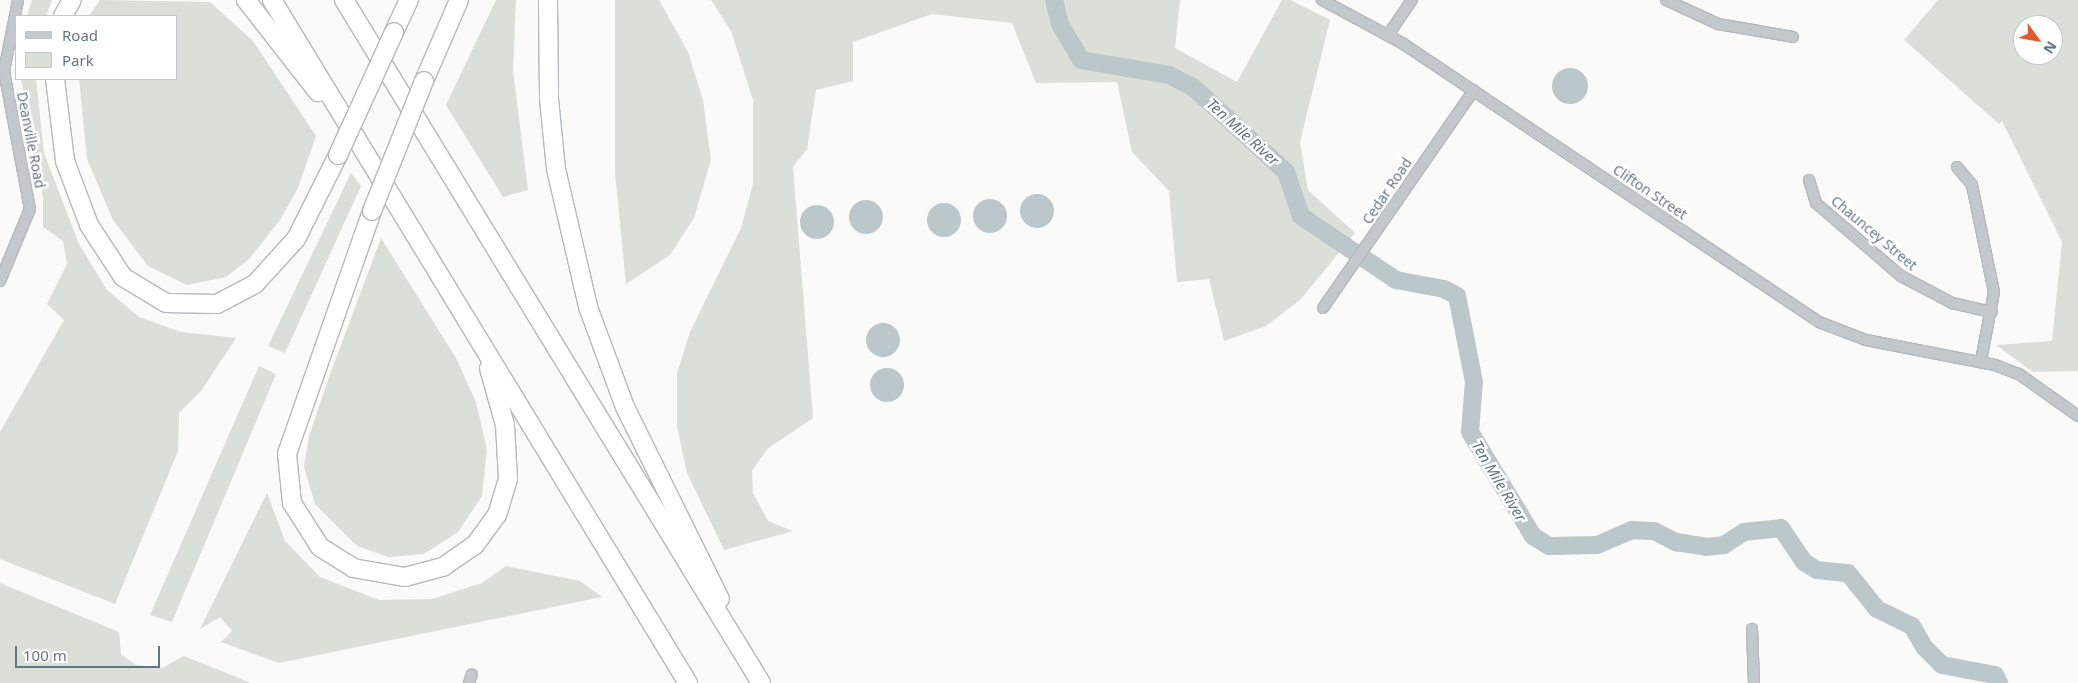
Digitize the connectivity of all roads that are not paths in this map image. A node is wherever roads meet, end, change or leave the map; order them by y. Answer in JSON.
{"nodes":[{"id":1,"x":18,"y":0,"type":"edge"},
{"id":2,"x":72,"y":0,"type":"edge"},
{"id":3,"x":246,"y":0,"type":"edge"},
{"id":4,"x":272,"y":0,"type":"edge"},
{"id":5,"x":344,"y":0,"type":"edge"},
{"id":6,"x":409,"y":0,"type":"edge"},
{"id":7,"x":459,"y":0,"type":"edge"},
{"id":8,"x":548,"y":0,"type":"edge"},
{"id":9,"x":1322,"y":0,"type":"edge"},
{"id":10,"x":1412,"y":0,"type":"edge"},
{"id":11,"x":1666,"y":0,"type":"edge"},
{"id":12,"x":15,"y":15,"type":"edge"},
{"id":13,"x":15,"y":15,"type":"edge"},
{"id":14,"x":64,"y":15,"type":"edge"},
{"id":15,"x":1388,"y":35,"type":"junction"},
{"id":16,"x":1792,"y":37,"type":"dead end"},
{"id":17,"x":55,"y":80,"type":"edge"},
{"id":18,"x":1474,"y":90,"type":"junction"},
{"id":19,"x":348,"y":124,"type":"junction"},
{"id":20,"x":1957,"y":167,"type":"dead end"},
{"id":21,"x":1809,"y":180,"type":"dead end"},
{"id":22,"x":0,"y":281,"type":"edge"},
{"id":23,"x":1323,"y":308,"type":"dead end"},
{"id":24,"x":1992,"y":312,"type":"junction"},
{"id":25,"x":481,"y":344,"type":"junction"},
{"id":26,"x":1981,"y":361,"type":"junction"},
{"id":27,"x":2078,"y":416,"type":"edge"},
{"id":28,"x":1752,"y":629,"type":"dead end"},
{"id":29,"x":736,"y":642,"type":"junction"},
{"id":30,"x":688,"y":683,"type":"edge"},
{"id":31,"x":761,"y":683,"type":"edge"},
{"id":32,"x":1754,"y":683,"type":"edge"}],
"edges":[{"from":1,"to":12,"type":"street","name":"Deanville Road"},
{"from":2,"to":14,"type":"highway"},
{"from":3,"to":19,"type":"highway"},
{"from":4,"to":19,"type":"highway"},
{"from":5,"to":29,"type":"highway"},
{"from":6,"to":17,"type":"highway","bridge":true},
{"from":7,"to":25,"type":"highway","bridge":true},
{"from":8,"to":29,"type":"highway"},
{"from":9,"to":15,"type":"street","name":"Clifton Street"},
{"from":10,"to":15,"type":"street"},
{"from":11,"to":16,"type":"street"},
{"from":13,"to":22,"type":"street","name":"Deanville Road"},
{"from":15,"to":18,"type":"street","name":"Clifton Street"},
{"from":18,"to":23,"type":"street","name":"Cedar Road"},
{"from":18,"to":26,"type":"street","name":"Clifton Street"},
{"from":19,"to":25,"type":"highway"},
{"from":20,"to":24,"type":"street"},
{"from":21,"to":24,"type":"street","name":"Chauncey Street"},
{"from":24,"to":26,"type":"street"},
{"from":25,"to":30,"type":"highway"},
{"from":26,"to":27,"type":"street","name":"Clifton Street"},
{"from":28,"to":32,"type":"street"},
{"from":29,"to":31,"type":"highway"}]}
